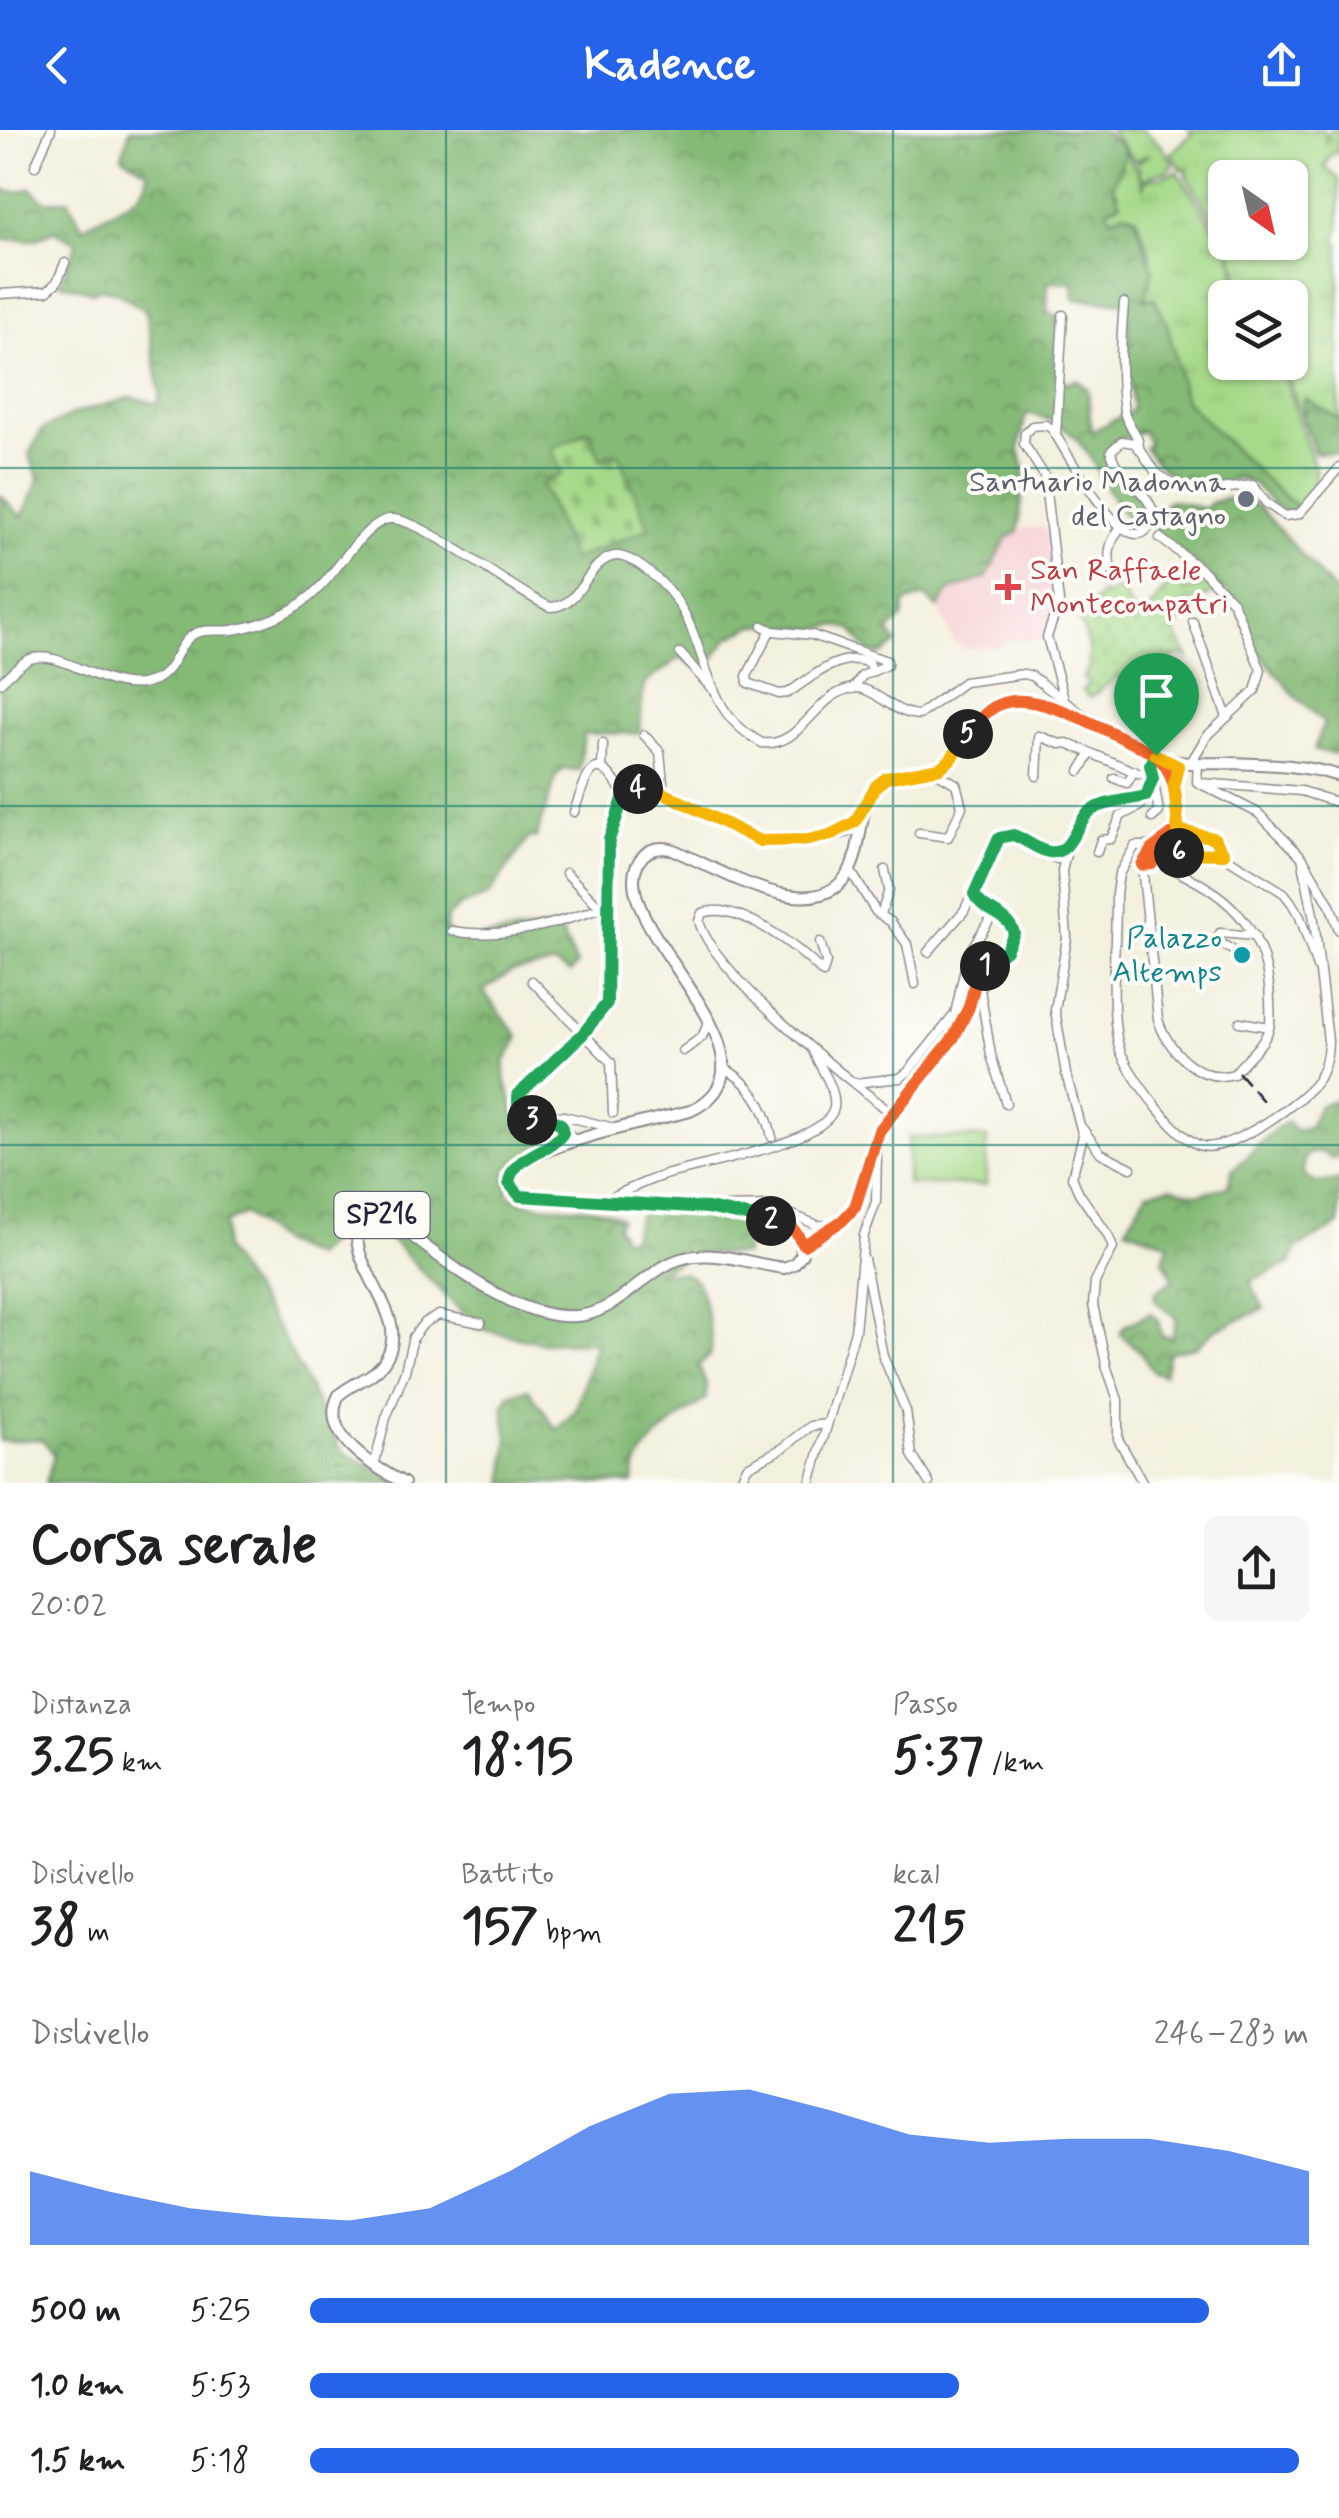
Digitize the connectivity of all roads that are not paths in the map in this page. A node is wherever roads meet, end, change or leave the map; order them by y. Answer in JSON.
{"nodes":[{"id":1,"x":51,"y":130,"type":"edge"},
{"id":2,"x":35,"y":166,"type":"dead end"},
{"id":3,"x":65,"y":263,"type":"dead end"},
{"id":4,"x":0,"y":294,"type":"edge"},
{"id":5,"x":1124,"y":303,"type":"dead end"},
{"id":6,"x":1062,"y":315,"type":"dead end"},
{"id":7,"x":1056,"y":434,"type":"junction"},
{"id":8,"x":1139,"y":447,"type":"junction"},
{"id":9,"x":1339,"y":468,"type":"edge"},
{"id":10,"x":1120,"y":528,"type":"junction"},
{"id":11,"x":1160,"y":538,"type":"dead end"},
{"id":12,"x":1102,"y":574,"type":"dead end"},
{"id":13,"x":1193,"y":622,"type":"dead end"},
{"id":14,"x":680,"y":653,"type":"dead end"},
{"id":15,"x":873,"y":670,"type":"junction"},
{"id":16,"x":0,"y":683,"type":"edge"},
{"id":17,"x":853,"y":689,"type":"junction"},
{"id":18,"x":715,"y":692,"type":"junction"},
{"id":19,"x":1066,"y":702,"type":"junction"},
{"id":20,"x":1227,"y":717,"type":"junction"},
{"id":21,"x":1104,"y":730,"type":"junction"},
{"id":22,"x":644,"y":735,"type":"dead end"},
{"id":23,"x":603,"y":744,"type":"dead end"},
{"id":24,"x":1086,"y":751,"type":"junction"},
{"id":25,"x":1156,"y":755,"type":"junction"},
{"id":26,"x":1181,"y":765,"type":"junction"},
{"id":27,"x":602,"y":768,"type":"junction"},
{"id":28,"x":934,"y":771,"type":"junction"},
{"id":29,"x":1134,"y":771,"type":"junction"},
{"id":30,"x":1080,"y":772,"type":"dead end"},
{"id":31,"x":1036,"y":776,"type":"dead end"},
{"id":32,"x":1151,"y":776,"type":"junction"},
{"id":33,"x":1339,"y":776,"type":"edge"},
{"id":34,"x":1114,"y":778,"type":"dead end"},
{"id":35,"x":1197,"y":782,"type":"junction"},
{"id":36,"x":1149,"y":791,"type":"junction"},
{"id":37,"x":664,"y":794,"type":"junction"},
{"id":38,"x":624,"y":796,"type":"junction"},
{"id":39,"x":1339,"y":804,"type":"edge"},
{"id":40,"x":864,"y":810,"type":"junction"},
{"id":41,"x":574,"y":812,"type":"dead end"},
{"id":42,"x":1152,"y":818,"type":"dead end"},
{"id":43,"x":860,"y":828,"type":"junction"},
{"id":44,"x":1178,"y":830,"type":"junction"},
{"id":45,"x":845,"y":831,"type":"junction"},
{"id":46,"x":920,"y":833,"type":"dead end"},
{"id":47,"x":1070,"y":842,"type":"junction"},
{"id":48,"x":858,"y":843,"type":"junction"},
{"id":49,"x":1097,"y":852,"type":"dead end"},
{"id":50,"x":1050,"y":854,"type":"junction"},
{"id":51,"x":1155,"y":855,"type":"junction"},
{"id":52,"x":1302,"y":856,"type":"junction"},
{"id":53,"x":1227,"y":857,"type":"junction"},
{"id":54,"x":1065,"y":858,"type":"junction"},
{"id":55,"x":1142,"y":865,"type":"junction"},
{"id":56,"x":850,"y":870,"type":"junction"},
{"id":57,"x":886,"y":870,"type":"dead end"},
{"id":58,"x":1062,"y":871,"type":"junction"},
{"id":59,"x":566,"y":873,"type":"dead end"},
{"id":60,"x":974,"y":889,"type":"junction"},
{"id":61,"x":606,"y":906,"type":"junction"},
{"id":62,"x":994,"y":913,"type":"junction"},
{"id":63,"x":880,"y":914,"type":"junction"},
{"id":64,"x":1339,"y":930,"type":"edge"},
{"id":65,"x":452,"y":931,"type":"dead end"},
{"id":66,"x":1254,"y":936,"type":"junction"},
{"id":67,"x":820,"y":942,"type":"dead end"},
{"id":68,"x":1232,"y":950,"type":"dead end"},
{"id":69,"x":928,"y":952,"type":"dead end"},
{"id":70,"x":1318,"y":967,"type":"junction"},
{"id":71,"x":978,"y":972,"type":"junction"},
{"id":72,"x":532,"y":981,"type":"dead end"},
{"id":73,"x":915,"y":984,"type":"dead end"},
{"id":74,"x":710,"y":1019,"type":"junction"},
{"id":75,"x":1240,"y":1022,"type":"dead end"},
{"id":76,"x":1269,"y":1028,"type":"junction"},
{"id":77,"x":583,"y":1034,"type":"junction"},
{"id":78,"x":813,"y":1050,"type":"junction"},
{"id":79,"x":683,"y":1051,"type":"dead end"},
{"id":80,"x":722,"y":1067,"type":"junction"},
{"id":81,"x":838,"y":1070,"type":"junction"},
{"id":82,"x":828,"y":1081,"type":"junction"},
{"id":83,"x":854,"y":1083,"type":"junction"},
{"id":84,"x":1006,"y":1104,"type":"dead end"},
{"id":85,"x":612,"y":1113,"type":"dead end"},
{"id":86,"x":893,"y":1114,"type":"junction"},
{"id":87,"x":560,"y":1121,"type":"junction"},
{"id":88,"x":624,"y":1128,"type":"junction"},
{"id":89,"x":1082,"y":1128,"type":"junction"},
{"id":90,"x":879,"y":1131,"type":"junction"},
{"id":91,"x":772,"y":1137,"type":"dead end"},
{"id":92,"x":574,"y":1140,"type":"junction"},
{"id":93,"x":525,"y":1162,"type":"junction"},
{"id":94,"x":1131,"y":1168,"type":"dead end"},
{"id":95,"x":594,"y":1201,"type":"junction"},
{"id":96,"x":708,"y":1208,"type":"junction"},
{"id":97,"x":836,"y":1225,"type":"junction"},
{"id":98,"x":804,"y":1245,"type":"junction"},
{"id":99,"x":862,"y":1256,"type":"junction"},
{"id":100,"x":481,"y":1323,"type":"dead end"},
{"id":101,"x":827,"y":1424,"type":"junction"},
{"id":102,"x":374,"y":1466,"type":"junction"},
{"id":103,"x":404,"y":1483,"type":"edge"},
{"id":104,"x":738,"y":1483,"type":"edge"},
{"id":105,"x":810,"y":1483,"type":"edge"},
{"id":106,"x":929,"y":1483,"type":"edge"},
{"id":107,"x":1143,"y":1483,"type":"edge"}],
"edges":[{"from":1,"to":2,"type":"street"},
{"from":3,"to":4,"type":"street"},
{"from":5,"to":8,"type":"street"},
{"from":6,"to":7,"type":"street"},
{"from":7,"to":10,"type":"street"},
{"from":7,"to":19,"type":"street"},
{"from":8,"to":9,"type":"street"},
{"from":8,"to":10,"type":"street"},
{"from":10,"to":12,"type":"street"},
{"from":11,"to":20,"type":"street"},
{"from":13,"to":20,"type":"street"},
{"from":14,"to":18,"type":"street"},
{"from":15,"to":15,"type":"street"},
{"from":15,"to":17,"type":"street"},
{"from":16,"to":18,"type":"street"},
{"from":17,"to":18,"type":"street"},
{"from":17,"to":19,"type":"street"},
{"from":19,"to":21,"type":"street"},
{"from":20,"to":26,"type":"street"},
{"from":21,"to":25,"type":"main road"},
{"from":21,"to":28,"type":"main road"},
{"from":22,"to":37,"type":"street"},
{"from":23,"to":27,"type":"street"},
{"from":24,"to":29,"type":"street"},
{"from":24,"to":30,"type":"street"},
{"from":24,"to":31,"type":"street"},
{"from":25,"to":26,"type":"main road"},
{"from":25,"to":32,"type":"street"},
{"from":26,"to":33,"type":"main road"},
{"from":26,"to":35,"type":"street"},
{"from":26,"to":44,"type":"street"},
{"from":27,"to":38,"type":"street"},
{"from":27,"to":41,"type":"street"},
{"from":28,"to":40,"type":"main road"},
{"from":28,"to":46,"type":"street"},
{"from":29,"to":32,"type":"street"},
{"from":29,"to":34,"type":"street"},
{"from":32,"to":36,"type":"street"},
{"from":32,"to":42,"type":"street"},
{"from":35,"to":39,"type":"street"},
{"from":35,"to":52,"type":"street"},
{"from":36,"to":47,"type":"street"},
{"from":36,"to":49,"type":"street"},
{"from":37,"to":38,"type":"street"},
{"from":37,"to":45,"type":"street"},
{"from":38,"to":61,"type":"street"},
{"from":40,"to":43,"type":"main road"},
{"from":40,"to":45,"type":"street"},
{"from":43,"to":45,"type":"street"},
{"from":43,"to":48,"type":"main road"},
{"from":44,"to":51,"type":"street"},
{"from":44,"to":53,"type":"street"},
{"from":45,"to":48,"type":"street"},
{"from":47,"to":50,"type":"street"},
{"from":47,"to":54,"type":"street"},
{"from":48,"to":56,"type":"main road"},
{"from":50,"to":54,"type":"street"},
{"from":50,"to":58,"type":"street"},
{"from":50,"to":60,"type":"street"},
{"from":51,"to":53,"type":"street"},
{"from":51,"to":55,"type":"street"},
{"from":51,"to":55,"type":"street"},
{"from":51,"to":66,"type":"street"},
{"from":51,"to":70,"type":"street"},
{"from":52,"to":64,"type":"street"},
{"from":52,"to":70,"type":"street"},
{"from":53,"to":70,"type":"street"},
{"from":54,"to":58,"type":"street"},
{"from":55,"to":76,"type":"street"},
{"from":56,"to":63,"type":"street"},
{"from":56,"to":74,"type":"main road"},
{"from":57,"to":63,"type":"street"},
{"from":58,"to":89,"type":"street"},
{"from":59,"to":61,"type":"street"},
{"from":60,"to":62,"type":"street"},
{"from":60,"to":69,"type":"street"},
{"from":61,"to":65,"type":"street"},
{"from":61,"to":77,"type":"street"},
{"from":62,"to":71,"type":"street"},
{"from":62,"to":83,"type":"street"},
{"from":63,"to":73,"type":"street"},
{"from":66,"to":68,"type":"street"},
{"from":66,"to":76,"type":"street"},
{"from":67,"to":78,"type":"street"},
{"from":71,"to":84,"type":"street"},
{"from":71,"to":86,"type":"street"},
{"from":72,"to":77,"type":"street"},
{"from":74,"to":79,"type":"street"},
{"from":74,"to":80,"type":"main road"},
{"from":75,"to":76,"type":"street"},
{"from":77,"to":85,"type":"street"},
{"from":77,"to":87,"type":"street"},
{"from":78,"to":81,"type":"street"},
{"from":78,"to":82,"type":"street"},
{"from":80,"to":88,"type":"main road"},
{"from":80,"to":91,"type":"street"},
{"from":81,"to":82,"type":"street"},
{"from":81,"to":83,"type":"street"},
{"from":82,"to":95,"type":"street"},
{"from":83,"to":86,"type":"street"},
{"from":86,"to":90,"type":"street"},
{"from":87,"to":88,"type":"street"},
{"from":87,"to":92,"type":"street"},
{"from":87,"to":93,"type":"street"},
{"from":88,"to":92,"type":"main road"},
{"from":89,"to":94,"type":"street"},
{"from":89,"to":107,"type":"street"},
{"from":90,"to":97,"type":"street"},
{"from":90,"to":99,"type":"street"},
{"from":92,"to":93,"type":"main road"},
{"from":93,"to":95,"type":"main road"},
{"from":95,"to":96,"type":"main road"},
{"from":96,"to":97,"type":"street"},
{"from":96,"to":98,"type":"main road"},
{"from":97,"to":98,"type":"street"},
{"from":98,"to":102,"type":"main road","number":"SP216"},
{"from":99,"to":101,"type":"street"},
{"from":99,"to":106,"type":"street"},
{"from":100,"to":102,"type":"street"},
{"from":101,"to":104,"type":"street"},
{"from":101,"to":105,"type":"street"},
{"from":102,"to":103,"type":"main road","number":"SP216"}]}
